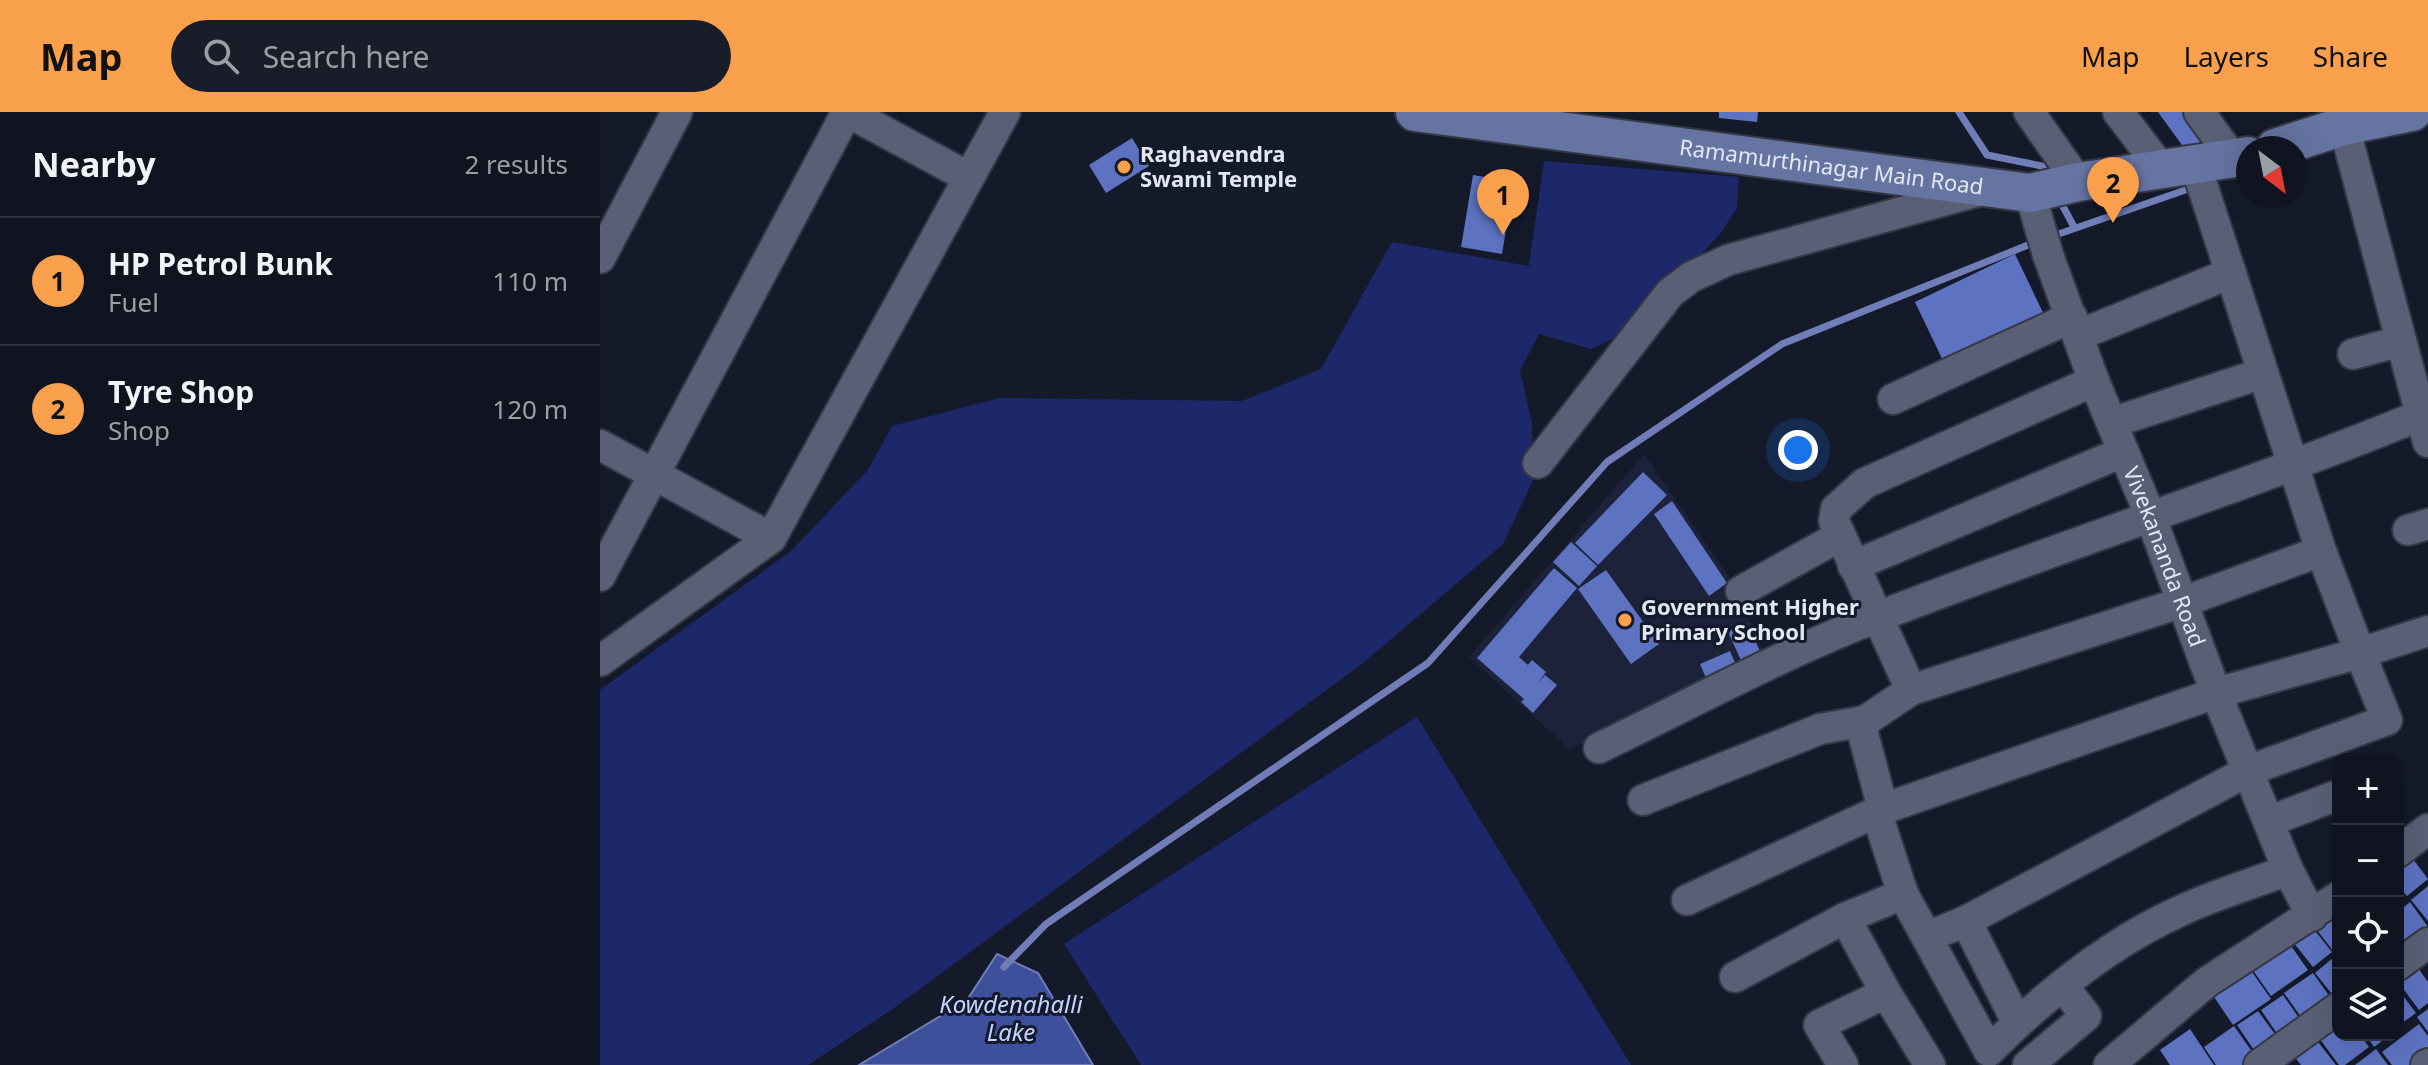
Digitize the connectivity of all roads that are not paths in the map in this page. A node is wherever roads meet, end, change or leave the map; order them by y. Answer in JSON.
{"nodes":[{"id":1,"x":677,"y":112,"type":"edge"},
{"id":2,"x":848,"y":112,"type":"edge"},
{"id":3,"x":1005,"y":112,"type":"edge"},
{"id":4,"x":1415,"y":112,"type":"edge"},
{"id":5,"x":2029,"y":112,"type":"edge"},
{"id":6,"x":2118,"y":112,"type":"edge"},
{"id":7,"x":2199,"y":112,"type":"edge"},
{"id":8,"x":2412,"y":112,"type":"edge"},
{"id":9,"x":2323,"y":124,"type":"edge"},
{"id":10,"x":2299,"y":136,"type":"edge"},
{"id":11,"x":2236,"y":153,"type":"edge"},
{"id":12,"x":2236,"y":160,"type":"edge"},
{"id":13,"x":2188,"y":176,"type":"junction"},
{"id":14,"x":968,"y":177,"type":"junction"},
{"id":15,"x":2078,"y":182,"type":"junction"},
{"id":16,"x":1988,"y":188,"type":"junction"},
{"id":17,"x":2030,"y":193,"type":"junction"},
{"id":18,"x":600,"y":258,"type":"edge"},
{"id":19,"x":2231,"y":273,"type":"junction"},
{"id":20,"x":2076,"y":326,"type":"junction"},
{"id":21,"x":2401,"y":341,"type":"junction"},
{"id":22,"x":2353,"y":354,"type":"dead end"},
{"id":23,"x":2263,"y":373,"type":"junction"},
{"id":24,"x":2094,"y":381,"type":"junction"},
{"id":25,"x":1893,"y":399,"type":"dead end"},
{"id":26,"x":2114,"y":422,"type":"junction"},
{"id":27,"x":2424,"y":428,"type":"edge"},
{"id":28,"x":600,"y":445,"type":"edge"},
{"id":29,"x":2123,"y":452,"type":"junction"},
{"id":30,"x":1538,"y":463,"type":"dead end"},
{"id":31,"x":2295,"y":466,"type":"junction"},
{"id":32,"x":654,"y":474,"type":"junction"},
{"id":33,"x":2150,"y":515,"type":"junction"},
{"id":34,"x":1840,"y":536,"type":"junction"},
{"id":35,"x":771,"y":538,"type":"junction"},
{"id":36,"x":2321,"y":551,"type":"junction"},
{"id":37,"x":1853,"y":566,"type":"junction"},
{"id":38,"x":600,"y":576,"type":"edge"},
{"id":39,"x":1741,"y":591,"type":"dead end"},
{"id":40,"x":2183,"y":602,"type":"junction"},
{"id":41,"x":1876,"y":617,"type":"junction"},
{"id":42,"x":2428,"y":631,"type":"edge"},
{"id":43,"x":2360,"y":653,"type":"junction"},
{"id":44,"x":600,"y":661,"type":"edge"},
{"id":45,"x":1911,"y":690,"type":"junction"},
{"id":46,"x":2216,"y":693,"type":"junction"},
{"id":47,"x":1860,"y":722,"type":"junction"},
{"id":48,"x":1599,"y":748,"type":"dead end"},
{"id":49,"x":2250,"y":770,"type":"junction"},
{"id":50,"x":2332,"y":797,"type":"edge"},
{"id":51,"x":1643,"y":800,"type":"dead end"},
{"id":52,"x":1880,"y":810,"type":"junction"},
{"id":53,"x":2270,"y":821,"type":"junction"},
{"id":54,"x":2428,"y":829,"type":"edge"},
{"id":55,"x":2404,"y":847,"type":"edge"},
{"id":56,"x":2288,"y":870,"type":"junction"},
{"id":57,"x":1903,"y":894,"type":"junction"},
{"id":58,"x":1687,"y":900,"type":"dead end"},
{"id":59,"x":2332,"y":901,"type":"edge"},
{"id":60,"x":2312,"y":916,"type":"junction"},
{"id":61,"x":1845,"y":918,"type":"junction"},
{"id":62,"x":1966,"y":921,"type":"junction"},
{"id":63,"x":1927,"y":937,"type":"junction"},
{"id":64,"x":2428,"y":943,"type":"edge"},
{"id":65,"x":2404,"y":961,"type":"edge"},
{"id":66,"x":1735,"y":977,"type":"dead end"},
{"id":67,"x":2062,"y":985,"type":"junction"},
{"id":68,"x":1886,"y":993,"type":"junction"},
{"id":69,"x":2332,"y":1012,"type":"edge"},
{"id":70,"x":2017,"y":1022,"type":"junction"},
{"id":71,"x":1843,"y":1065,"type":"edge"},
{"id":72,"x":1930,"y":1065,"type":"edge"},
{"id":73,"x":2028,"y":1065,"type":"edge"},
{"id":74,"x":2109,"y":1065,"type":"edge"},
{"id":75,"x":2259,"y":1065,"type":"edge"}],
"edges":[{"from":1,"to":18,"type":"street"},
{"from":2,"to":14,"type":"street"},
{"from":2,"to":32,"type":"street"},
{"from":3,"to":14,"type":"street"},
{"from":4,"to":16,"type":"main road","name":"Ramamurthinagar Main Road"},
{"from":5,"to":15,"type":"street"},
{"from":6,"to":13,"type":"street"},
{"from":7,"to":11,"type":"street"},
{"from":8,"to":9,"type":"main road"},
{"from":9,"to":10,"type":"main road"},
{"from":9,"to":21,"type":"street"},
{"from":12,"to":13,"type":"main road","name":"Ramamurthinagar Main Road"},
{"from":13,"to":15,"type":"main road","name":"Ramamurthinagar Main Road"},
{"from":13,"to":19,"type":"street"},
{"from":14,"to":35,"type":"street"},
{"from":15,"to":17,"type":"main road","name":"Ramamurthinagar Main Road"},
{"from":16,"to":17,"type":"main road","name":"Ramamurthinagar Main Road"},
{"from":16,"to":30,"type":"street"},
{"from":17,"to":20,"type":"street","name":"Vivekananda Road"},
{"from":19,"to":20,"type":"street"},
{"from":19,"to":23,"type":"street"},
{"from":20,"to":24,"type":"street","name":"Vivekananda Road"},
{"from":20,"to":25,"type":"street"},
{"from":21,"to":22,"type":"street"},
{"from":21,"to":27,"type":"street"},
{"from":23,"to":26,"type":"street"},
{"from":23,"to":31,"type":"street"},
{"from":24,"to":26,"type":"street","name":"Vivekananda Road"},
{"from":24,"to":34,"type":"street"},
{"from":26,"to":29,"type":"street","name":"Vivekananda Road"},
{"from":27,"to":31,"type":"street"},
{"from":28,"to":32,"type":"street"},
{"from":29,"to":33,"type":"street","name":"Vivekananda Road"},
{"from":29,"to":37,"type":"street"},
{"from":31,"to":33,"type":"street"},
{"from":31,"to":36,"type":"street"},
{"from":32,"to":35,"type":"street"},
{"from":32,"to":38,"type":"street"},
{"from":33,"to":40,"type":"street","name":"Vivekananda Road"},
{"from":33,"to":41,"type":"street"},
{"from":34,"to":37,"type":"street"},
{"from":34,"to":39,"type":"street"},
{"from":35,"to":44,"type":"street"},
{"from":36,"to":40,"type":"street"},
{"from":36,"to":43,"type":"street"},
{"from":37,"to":41,"type":"street"},
{"from":40,"to":45,"type":"street"},
{"from":40,"to":46,"type":"street","name":"Vivekananda Road"},
{"from":41,"to":45,"type":"street"},
{"from":41,"to":48,"type":"street"},
{"from":42,"to":43,"type":"street"},
{"from":43,"to":46,"type":"street"},
{"from":43,"to":49,"type":"street"},
{"from":45,"to":47,"type":"street"},
{"from":46,"to":49,"type":"street","name":"Vivekananda Road"},
{"from":46,"to":52,"type":"street"},
{"from":47,"to":51,"type":"street"},
{"from":47,"to":52,"type":"street"},
{"from":49,"to":53,"type":"street","name":"Vivekananda Road"},
{"from":49,"to":62,"type":"street"},
{"from":50,"to":53,"type":"street"},
{"from":52,"to":57,"type":"street"},
{"from":52,"to":58,"type":"street"},
{"from":53,"to":56,"type":"street","name":"Vivekananda Road"},
{"from":54,"to":55,"type":"street"},
{"from":56,"to":60,"type":"street","name":"Vivekananda Road"},
{"from":56,"to":67,"type":"street"},
{"from":57,"to":61,"type":"street"},
{"from":57,"to":63,"type":"street"},
{"from":59,"to":60,"type":"street"},
{"from":60,"to":74,"type":"street"},
{"from":61,"to":66,"type":"street"},
{"from":61,"to":68,"type":"street"},
{"from":62,"to":63,"type":"street"},
{"from":62,"to":70,"type":"street"},
{"from":63,"to":70,"type":"street"},
{"from":64,"to":65,"type":"street"},
{"from":67,"to":70,"type":"street"},
{"from":67,"to":73,"type":"street"},
{"from":68,"to":71,"type":"street"},
{"from":68,"to":72,"type":"street"},
{"from":69,"to":75,"type":"street"}]}
